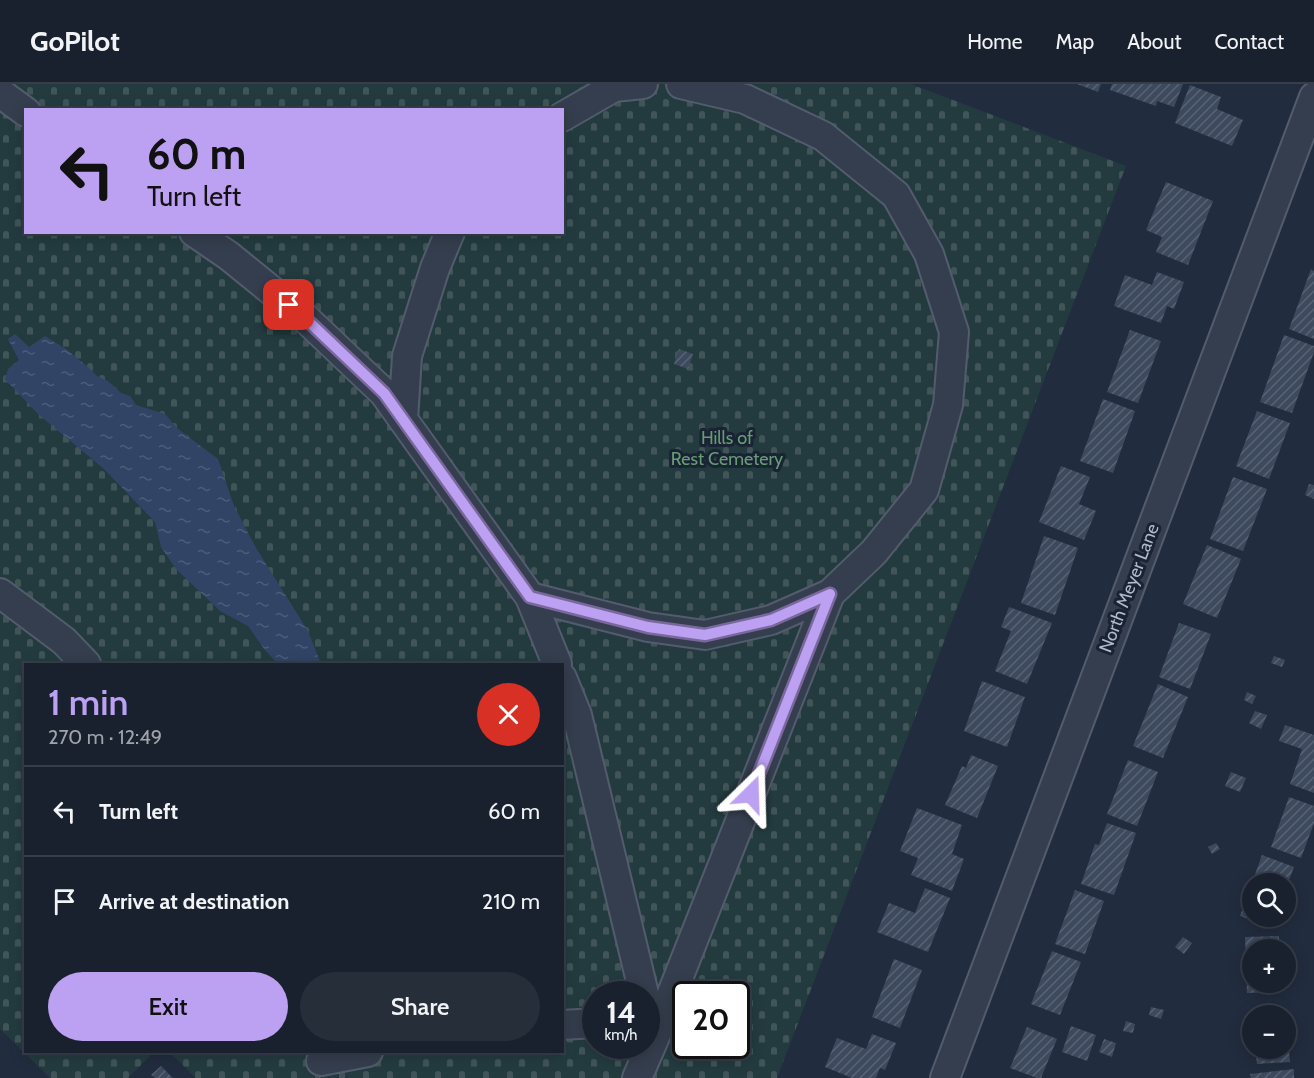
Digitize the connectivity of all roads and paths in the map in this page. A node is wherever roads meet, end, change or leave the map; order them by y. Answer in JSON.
{"nodes":[{"id":1,"x":643,"y":84,"type":"edge"},
{"id":2,"x":681,"y":84,"type":"edge"},
{"id":3,"x":601,"y":88,"type":"edge"},
{"id":4,"x":0,"y":93,"type":"edge"},
{"id":5,"x":1314,"y":97,"type":"edge"},
{"id":6,"x":24,"y":111,"type":"edge"},
{"id":7,"x":564,"y":116,"type":"edge"},
{"id":8,"x":197,"y":234,"type":"edge"},
{"id":9,"x":449,"y":234,"type":"edge"},
{"id":10,"x":403,"y":420,"type":"junction"},
{"id":11,"x":0,"y":593,"type":"edge"},
{"id":12,"x":830,"y":594,"type":"junction"},
{"id":13,"x":530,"y":597,"type":"junction"},
{"id":14,"x":85,"y":663,"type":"edge"},
{"id":15,"x":557,"y":663,"type":"edge"},
{"id":16,"x":564,"y":683,"type":"edge"},
{"id":17,"x":640,"y":981,"type":"edge"},
{"id":18,"x":660,"y":986,"type":"edge"},
{"id":19,"x":582,"y":1024,"type":"edge"},
{"id":20,"x":564,"y":1025,"type":"edge"},
{"id":21,"x":364,"y":1053,"type":"edge"},
{"id":22,"x":640,"y":1059,"type":"edge"},
{"id":23,"x":322,"y":1064,"type":"edge"},
{"id":24,"x":637,"y":1078,"type":"edge"},
{"id":25,"x":945,"y":1078,"type":"edge"}],
"edges":[{"from":1,"to":3,"type":"street"},
{"from":2,"to":12,"type":"street"},
{"from":3,"to":7,"type":"street"},
{"from":4,"to":6,"type":"street"},
{"from":5,"to":25,"type":"street","name":"North Meyer Lane"},
{"from":8,"to":10,"type":"street"},
{"from":9,"to":10,"type":"street"},
{"from":10,"to":13,"type":"street"},
{"from":11,"to":14,"type":"street"},
{"from":12,"to":13,"type":"street"},
{"from":12,"to":18,"type":"street"},
{"from":13,"to":15,"type":"street"},
{"from":16,"to":17,"type":"street"},
{"from":19,"to":20,"type":"street"},
{"from":21,"to":23,"type":"street"},
{"from":22,"to":24,"type":"street"}]}
